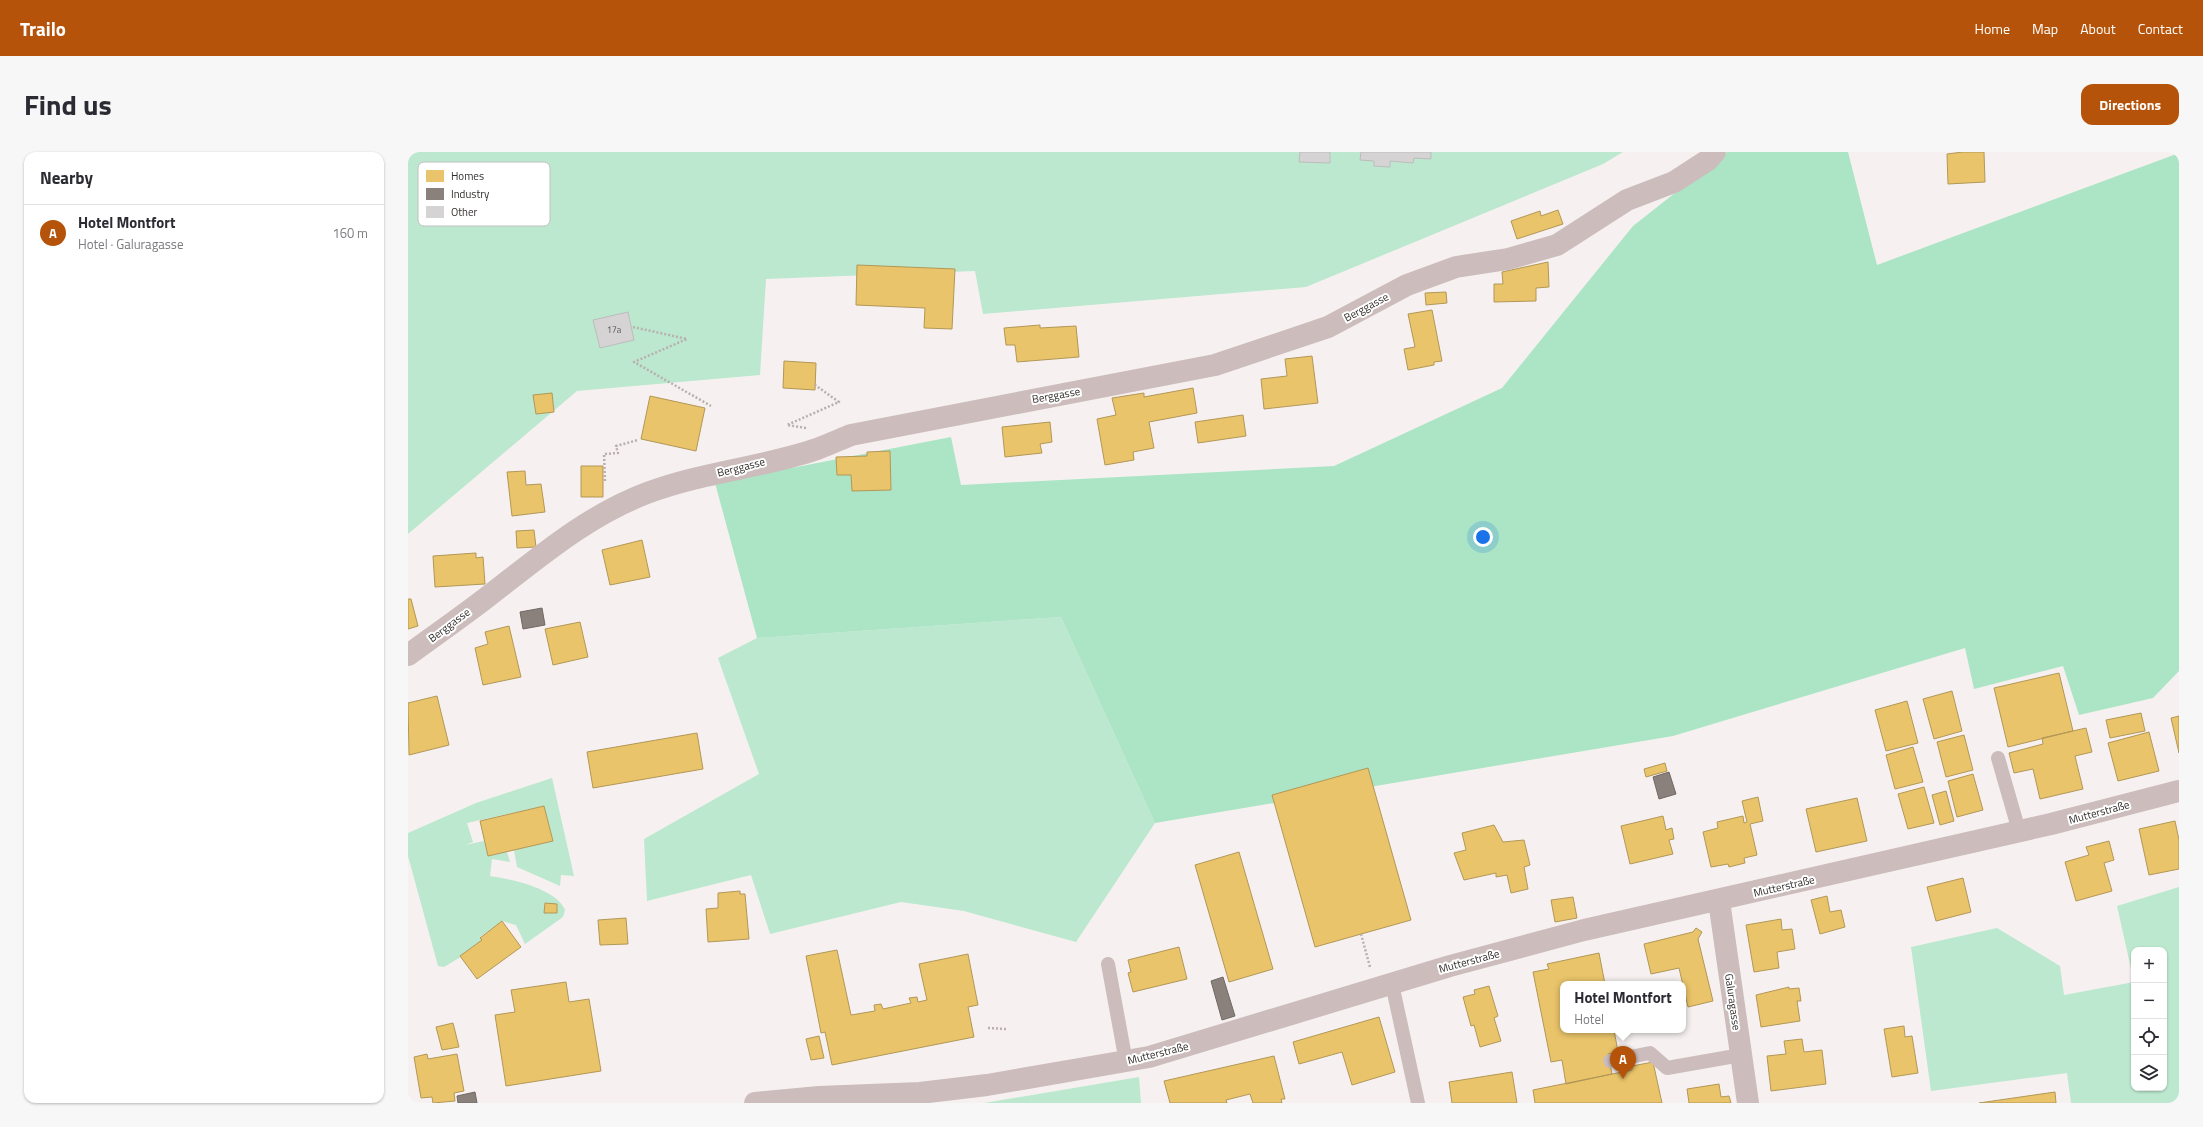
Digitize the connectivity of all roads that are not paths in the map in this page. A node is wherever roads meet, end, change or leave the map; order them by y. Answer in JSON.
{"nodes":[{"id":1,"x":1715,"y":152,"type":"edge"},
{"id":2,"x":408,"y":655,"type":"edge"},
{"id":3,"x":1998,"y":758,"type":"dead end"},
{"id":4,"x":2179,"y":791,"type":"edge"},
{"id":5,"x":2019,"y":831,"type":"junction"},
{"id":6,"x":1719,"y":901,"type":"junction"},
{"id":7,"x":1108,"y":964,"type":"dead end"},
{"id":8,"x":1384,"y":986,"type":"junction"},
{"id":9,"x":1741,"y":1055,"type":"junction"},
{"id":10,"x":1610,"y":1061,"type":"dead end"},
{"id":11,"x":1126,"y":1062,"type":"junction"},
{"id":12,"x":847,"y":1100,"type":"edge"},
{"id":13,"x":755,"y":1103,"type":"edge"},
{"id":14,"x":1418,"y":1103,"type":"edge"},
{"id":15,"x":1748,"y":1103,"type":"edge"}],
"edges":[{"from":1,"to":2,"type":"street","name":"Berggasse"},
{"from":3,"to":5,"type":"lane"},
{"from":4,"to":5,"type":"street","name":"Mutterstraße"},
{"from":5,"to":6,"type":"street","name":"Mutterstraße"},
{"from":6,"to":8,"type":"street","name":"Mutterstraße"},
{"from":6,"to":9,"type":"street","name":"Galuragasse"},
{"from":7,"to":11,"type":"lane"},
{"from":8,"to":11,"type":"street","name":"Mutterstraße"},
{"from":8,"to":14,"type":"lane"},
{"from":9,"to":10,"type":"lane"},
{"from":9,"to":15,"type":"street","name":"Galuragasse"},
{"from":11,"to":12,"type":"street","name":"Mutterstraße"},
{"from":12,"to":13,"type":"street","name":"Mutterstraße"}]}
